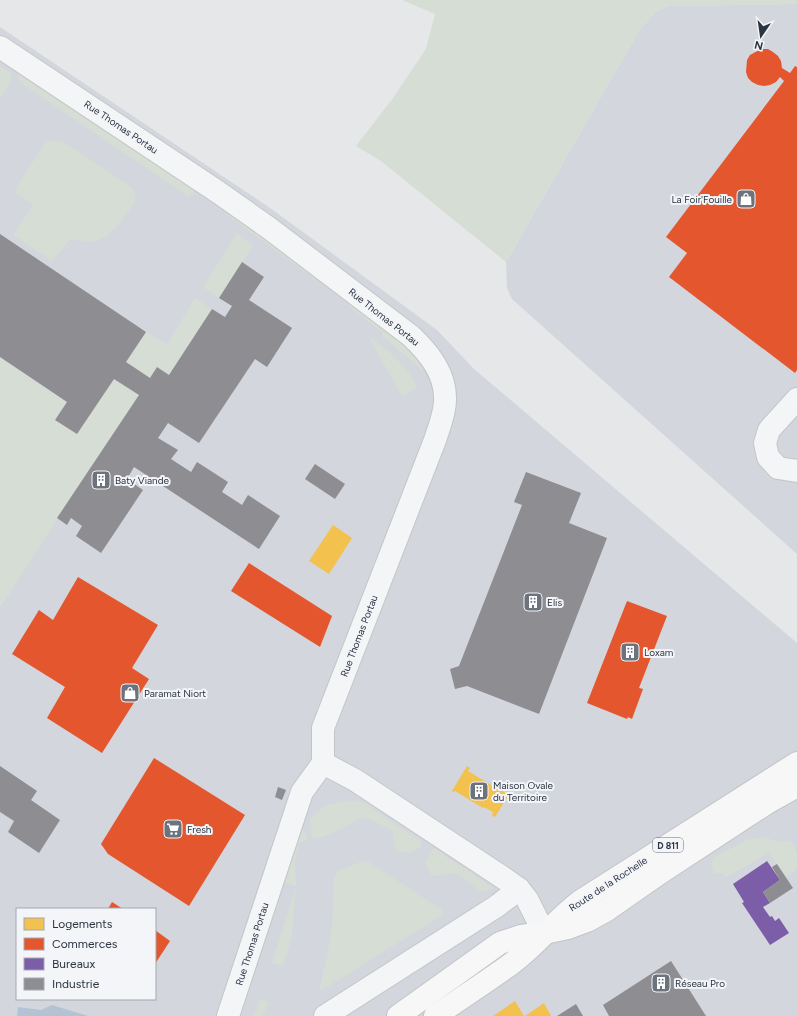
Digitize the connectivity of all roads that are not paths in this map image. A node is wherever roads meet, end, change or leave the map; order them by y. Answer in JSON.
{"nodes":[{"id":1,"x":0,"y":47,"type":"edge"},
{"id":2,"x":797,"y":399,"type":"edge"},
{"id":3,"x":797,"y":471,"type":"edge"},
{"id":4,"x":323,"y":763,"type":"junction"},
{"id":5,"x":797,"y":763,"type":"edge"},
{"id":6,"x":797,"y":786,"type":"edge"},
{"id":7,"x":519,"y":889,"type":"junction"},
{"id":8,"x":544,"y":933,"type":"junction"},
{"id":9,"x":228,"y":1016,"type":"edge"},
{"id":10,"x":325,"y":1016,"type":"edge"},
{"id":11,"x":398,"y":1016,"type":"edge"},
{"id":12,"x":434,"y":1016,"type":"edge"}],
"edges":[{"from":1,"to":4,"type":"street","name":"Rue Thomas Portau"},
{"from":2,"to":3,"type":"street"},
{"from":4,"to":7,"type":"street"},
{"from":4,"to":9,"type":"street","name":"Rue Thomas Portau"},
{"from":5,"to":8,"type":"main road","name":"Route de la Rochelle","number":"D 811"},
{"from":6,"to":8,"type":"main road","name":"Route de la Rochelle","number":"D 811"},
{"from":7,"to":8,"type":"street"},
{"from":7,"to":10,"type":"street"},
{"from":8,"to":11,"type":"main road","name":"Route de la Rochelle","number":"D 811"},
{"from":8,"to":12,"type":"main road","name":"Route de la Rochelle","number":"D 811"}]}
